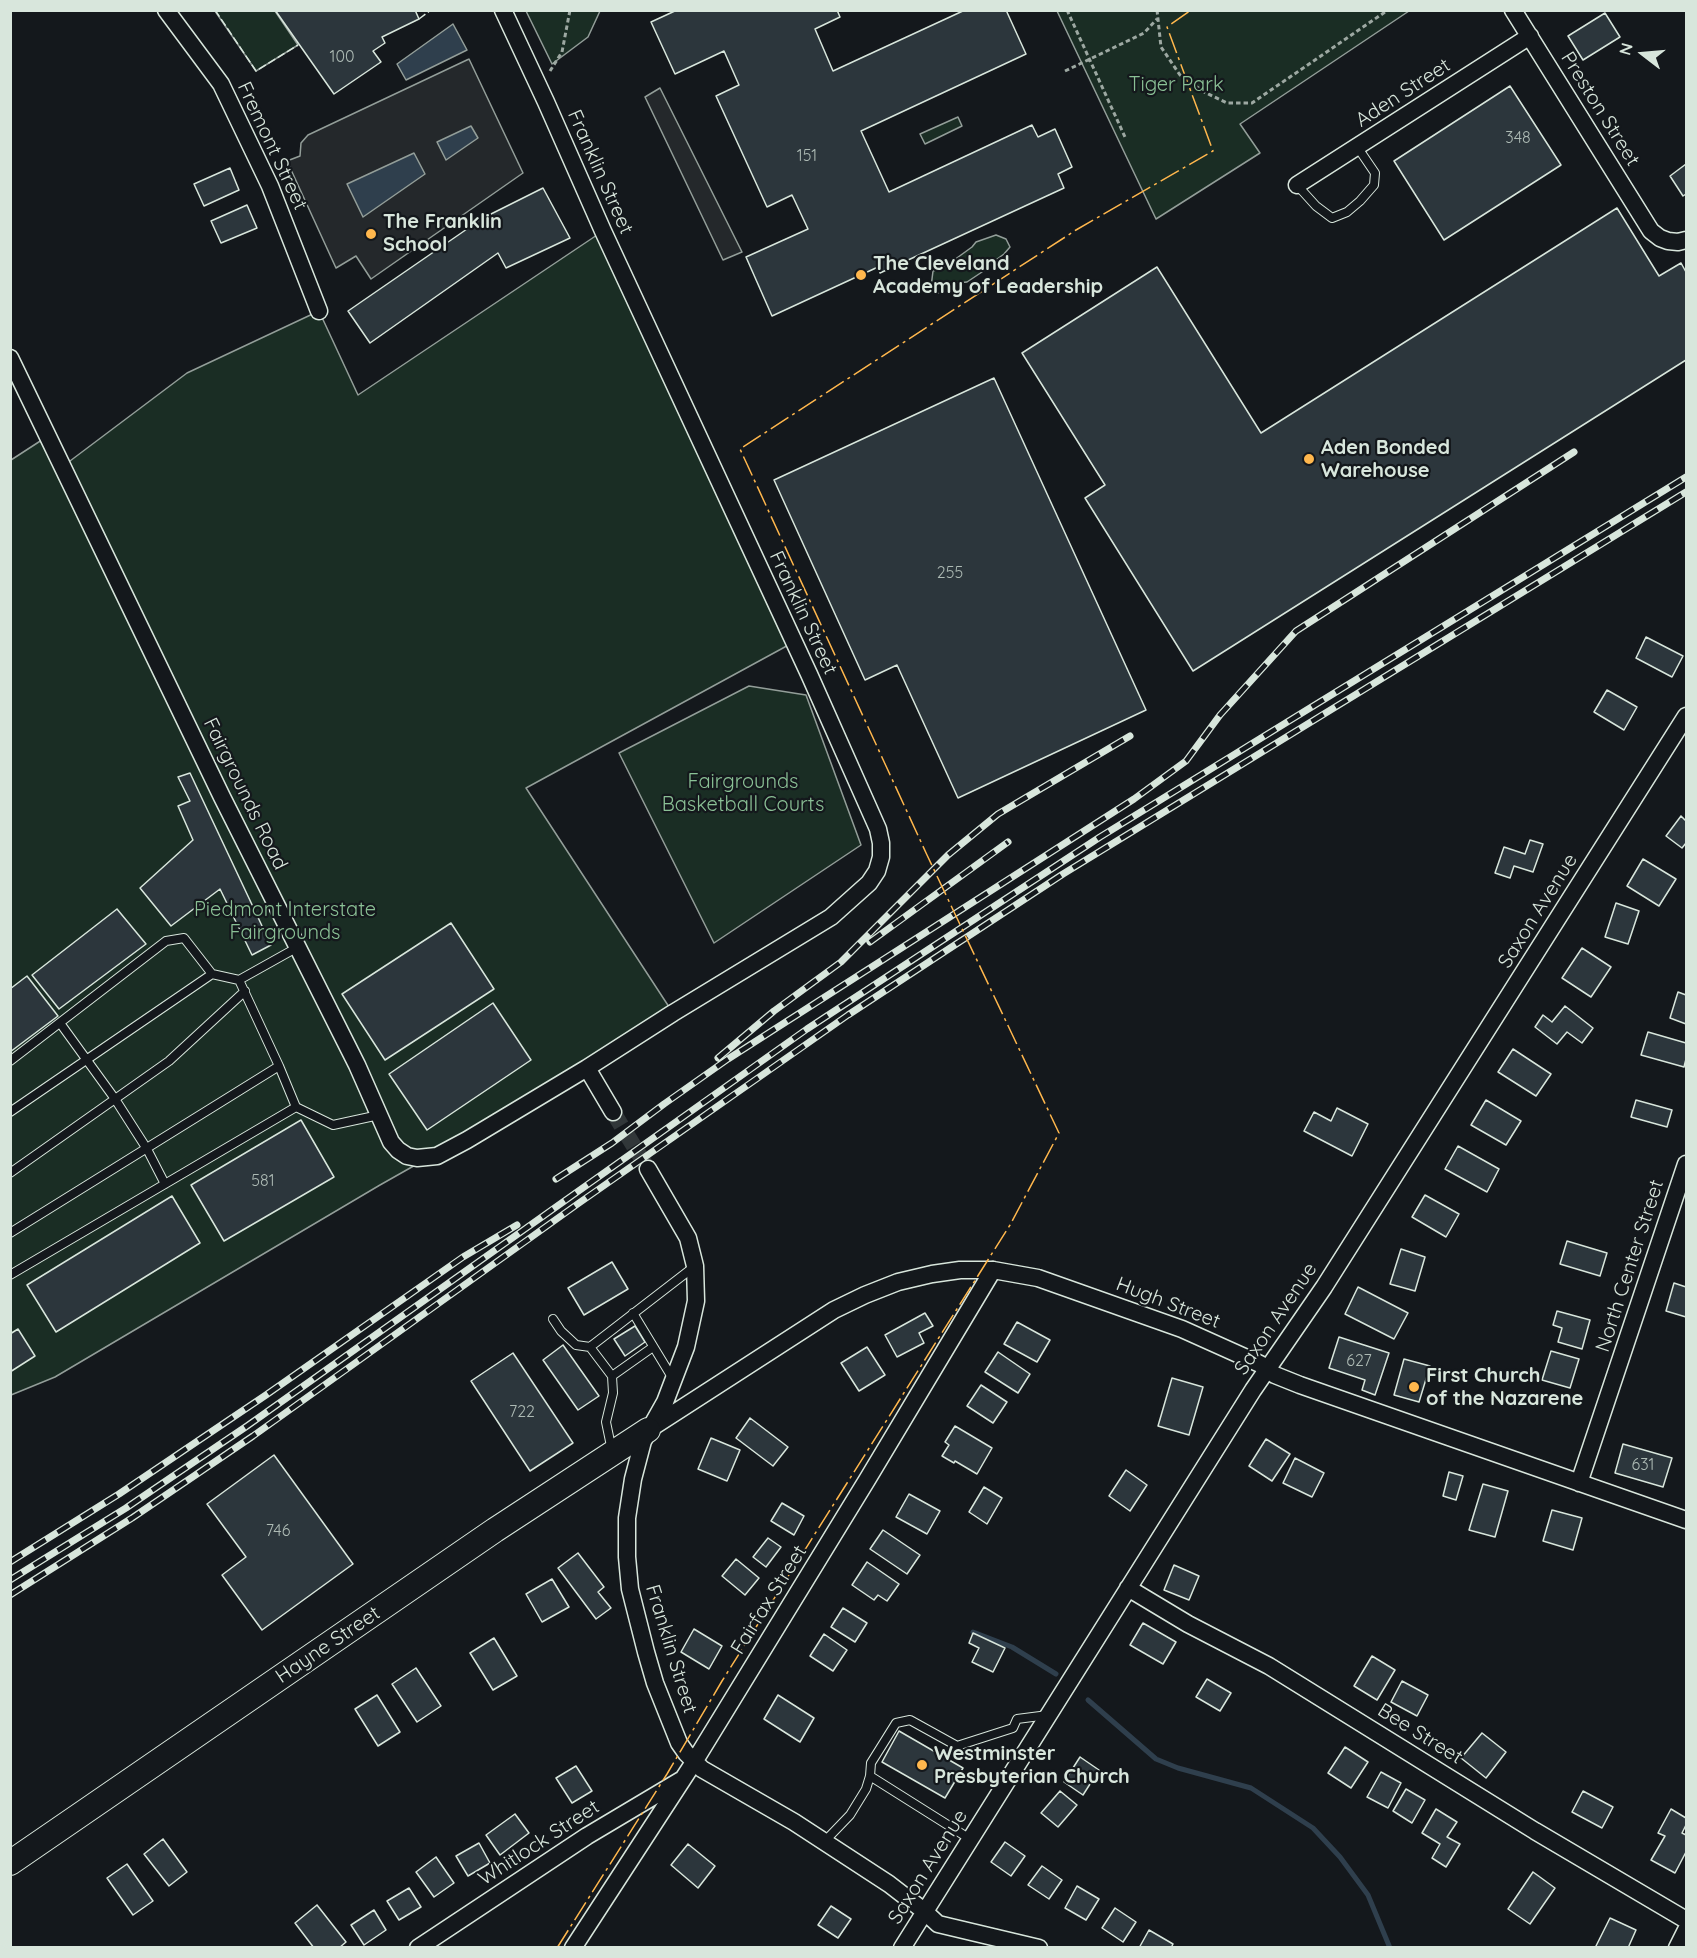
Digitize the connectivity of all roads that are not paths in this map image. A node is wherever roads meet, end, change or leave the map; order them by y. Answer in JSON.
{"nodes":[{"id":1,"x":166,"y":10,"type":"edge"},
{"id":2,"x":504,"y":10,"type":"edge"},
{"id":3,"x":1514,"y":10,"type":"edge"},
{"id":4,"x":1530,"y":36,"type":"junction"},
{"id":5,"x":1358,"y":148,"type":"junction"},
{"id":6,"x":1297,"y":185,"type":"joint"},
{"id":7,"x":1686,"y":240,"type":"edge"},
{"id":8,"x":319,"y":311,"type":"dead end"},
{"id":9,"x":10,"y":358,"type":"edge"},
{"id":10,"x":1686,"y":716,"type":"edge"},
{"id":11,"x":298,"y":947,"type":"junction"},
{"id":12,"x":212,"y":974,"type":"junction"},
{"id":13,"x":239,"y":981,"type":"junction"},
{"id":14,"x":245,"y":992,"type":"junction"},
{"id":15,"x":60,"y":1023,"type":"junction"},
{"id":16,"x":88,"y":1059,"type":"junction"},
{"id":17,"x":10,"y":1061,"type":"edge"},
{"id":18,"x":279,"y":1066,"type":"junction"},
{"id":19,"x":587,"y":1068,"type":"junction"},
{"id":20,"x":115,"y":1100,"type":"junction"},
{"id":21,"x":296,"y":1107,"type":"junction"},
{"id":22,"x":10,"y":1112,"type":"edge"},
{"id":23,"x":613,"y":1112,"type":"tunnel mouth"},
{"id":24,"x":379,"y":1115,"type":"junction"},
{"id":25,"x":147,"y":1149,"type":"junction"},
{"id":26,"x":1686,"y":1164,"type":"edge"},
{"id":27,"x":648,"y":1169,"type":"tunnel mouth"},
{"id":28,"x":10,"y":1173,"type":"edge"},
{"id":29,"x":165,"y":1184,"type":"junction"},
{"id":30,"x":10,"y":1233,"type":"edge"},
{"id":31,"x":695,"y":1266,"type":"junction"},
{"id":32,"x":993,"y":1270,"type":"junction"},
{"id":33,"x":10,"y":1275,"type":"edge"},
{"id":34,"x":633,"y":1312,"type":"junction"},
{"id":35,"x":553,"y":1319,"type":"dead end"},
{"id":36,"x":590,"y":1347,"type":"junction"},
{"id":37,"x":653,"y":1347,"type":"junction"},
{"id":38,"x":1268,"y":1369,"type":"junction"},
{"id":39,"x":612,"y":1376,"type":"junction"},
{"id":40,"x":674,"y":1380,"type":"junction"},
{"id":41,"x":648,"y":1430,"type":"junction"},
{"id":42,"x":613,"y":1453,"type":"junction"},
{"id":43,"x":1580,"y":1483,"type":"junction"},
{"id":44,"x":1686,"y":1520,"type":"edge"},
{"id":45,"x":1128,"y":1588,"type":"junction"},
{"id":46,"x":1048,"y":1715,"type":"junction"},
{"id":47,"x":694,"y":1762,"type":"junction"},
{"id":48,"x":870,"y":1776,"type":"junction"},
{"id":49,"x":684,"y":1778,"type":"junction"},
{"id":50,"x":970,"y":1839,"type":"junction"},
{"id":51,"x":824,"y":1842,"type":"junction"},
{"id":52,"x":10,"y":1863,"type":"edge"},
{"id":53,"x":924,"y":1911,"type":"junction"},
{"id":54,"x":1686,"y":1920,"type":"edge"},
{"id":55,"x":1686,"y":1930,"type":"edge"},
{"id":56,"x":418,"y":1947,"type":"edge"},
{"id":57,"x":573,"y":1947,"type":"edge"},
{"id":58,"x":902,"y":1947,"type":"edge"},
{"id":59,"x":1039,"y":1947,"type":"edge"},
{"id":60,"x":1677,"y":1947,"type":"edge"}],
"edges":[{"from":1,"to":8,"type":"street","name":"Fremont Street"},
{"from":2,"to":19,"type":"street","name":"Franklin Street"},
{"from":3,"to":4,"type":"street","name":"Preston Street"},
{"from":4,"to":5,"type":"street","name":"Aden Street"},
{"from":4,"to":7,"type":"street","name":"Preston Street"},
{"from":5,"to":6,"type":"street","name":"Aden Street"},
{"from":5,"to":6,"type":"lane"},
{"from":9,"to":11,"type":"street","name":"Fairgrounds Road"},
{"from":10,"to":38,"type":"street","name":"Saxon Avenue"},
{"from":11,"to":13,"type":"lane"},
{"from":11,"to":24,"type":"street","name":"Fairgrounds Road"},
{"from":12,"to":13,"type":"lane"},
{"from":12,"to":15,"type":"lane"},
{"from":12,"to":16,"type":"lane"},
{"from":13,"to":14,"type":"lane"},
{"from":14,"to":18,"type":"lane"},
{"from":14,"to":20,"type":"lane"},
{"from":15,"to":16,"type":"lane"},
{"from":15,"to":17,"type":"lane"},
{"from":16,"to":20,"type":"lane"},
{"from":16,"to":22,"type":"lane"},
{"from":18,"to":21,"type":"lane"},
{"from":18,"to":25,"type":"lane"},
{"from":19,"to":23,"type":"street"},
{"from":19,"to":24,"type":"street","name":"Fairgrounds Road"},
{"from":20,"to":25,"type":"lane"},
{"from":20,"to":28,"type":"lane"},
{"from":21,"to":24,"type":"lane"},
{"from":21,"to":29,"type":"lane"},
{"from":25,"to":29,"type":"lane"},
{"from":25,"to":30,"type":"lane"},
{"from":26,"to":43,"type":"street","name":"North Center Street"},
{"from":27,"to":31,"type":"street","name":"Franklin Street"},
{"from":29,"to":33,"type":"lane"},
{"from":31,"to":34,"type":"lane"},
{"from":31,"to":40,"type":"street","name":"Franklin Street"},
{"from":32,"to":38,"type":"street","name":"Hugh Street"},
{"from":32,"to":41,"type":"street","name":"Hugh Street"},
{"from":32,"to":47,"type":"street","name":"Fairfax Street"},
{"from":34,"to":36,"type":"lane"},
{"from":34,"to":37,"type":"lane"},
{"from":35,"to":36,"type":"lane"},
{"from":36,"to":39,"type":"lane"},
{"from":37,"to":39,"type":"lane"},
{"from":37,"to":40,"type":"lane"},
{"from":38,"to":43,"type":"street","name":"Hugh Street"},
{"from":38,"to":45,"type":"street","name":"Saxon Avenue"},
{"from":39,"to":42,"type":"lane"},
{"from":40,"to":41,"type":"street","name":"Franklin Street"},
{"from":41,"to":42,"type":"street","name":"Hayne Street"},
{"from":41,"to":47,"type":"street","name":"Franklin Street"},
{"from":42,"to":52,"type":"street","name":"Hayne Street"},
{"from":43,"to":44,"type":"street","name":"Hugh Street"},
{"from":45,"to":46,"type":"street","name":"Saxon Avenue"},
{"from":45,"to":54,"type":"street","name":"Bee Street"},
{"from":46,"to":48,"type":"lane"},
{"from":46,"to":50,"type":"street","name":"Saxon Avenue"},
{"from":47,"to":49,"type":"street","name":"Fairfax Street"},
{"from":47,"to":51,"type":"street","name":"Franklin Street"},
{"from":48,"to":50,"type":"lane"},
{"from":48,"to":51,"type":"lane"},
{"from":49,"to":56,"type":"street","name":"Whitlock Street"},
{"from":49,"to":57,"type":"street","name":"Fairfax Street"},
{"from":50,"to":53,"type":"street","name":"Saxon Avenue"},
{"from":51,"to":53,"type":"street","name":"Franklin Street"},
{"from":53,"to":58,"type":"street","name":"Saxon Avenue"},
{"from":53,"to":59,"type":"street","name":"Franklin Street"},
{"from":55,"to":60,"type":"street"}]}
